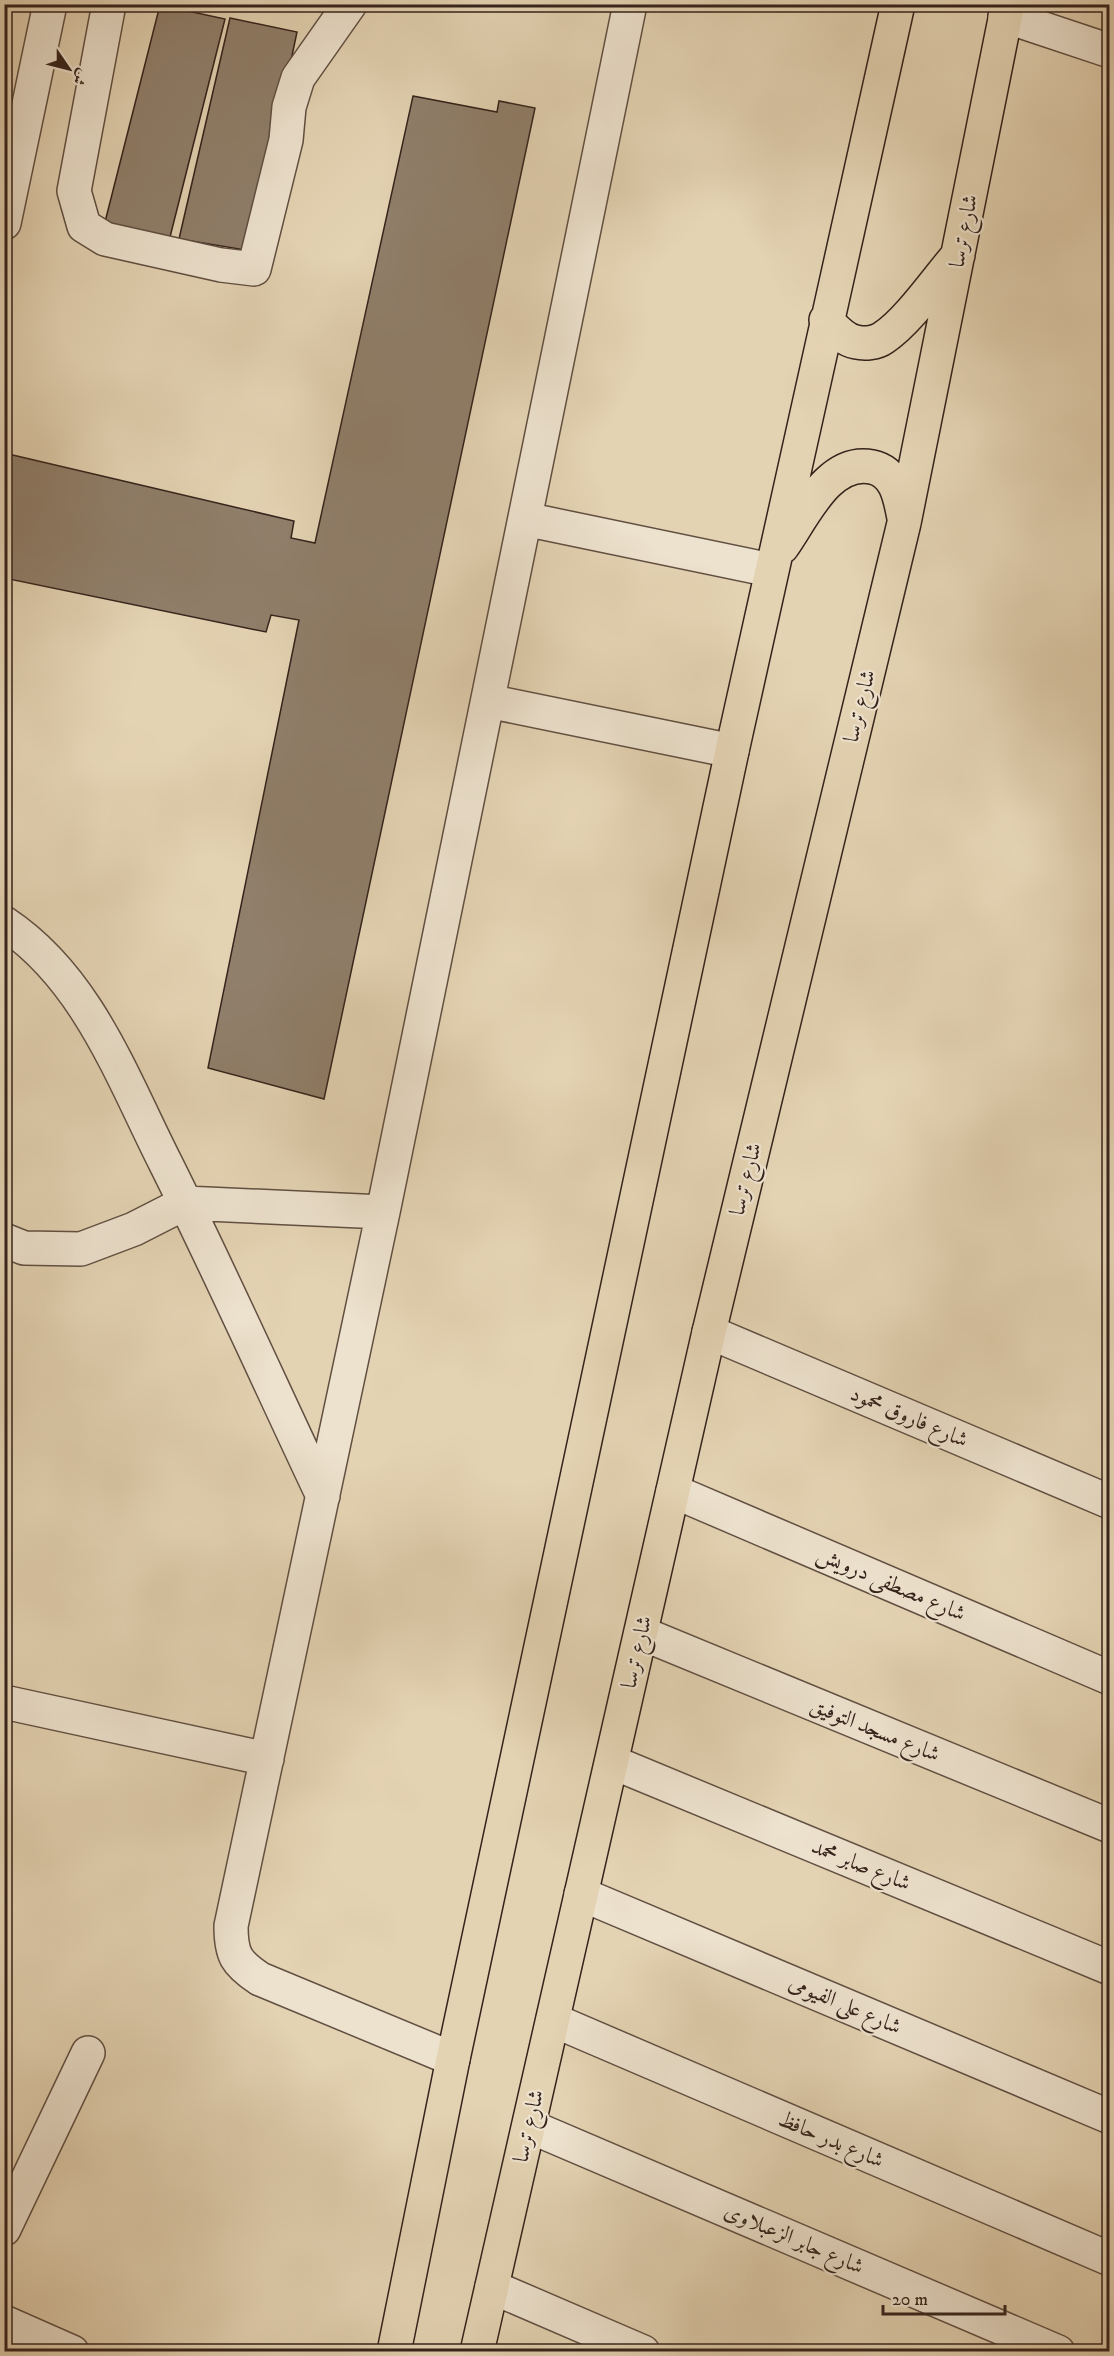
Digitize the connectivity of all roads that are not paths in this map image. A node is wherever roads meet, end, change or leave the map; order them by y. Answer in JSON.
{"nodes":[{"id":1,"x":50,"y":4,"type":"edge"},
{"id":2,"x":109,"y":4,"type":"edge"},
{"id":3,"x":350,"y":4,"type":"edge"},
{"id":4,"x":630,"y":4,"type":"edge"},
{"id":5,"x":898,"y":4,"type":"edge"},
{"id":6,"x":1006,"y":10,"type":"edge"},
{"id":7,"x":1110,"y":51,"type":"edge"},
{"id":8,"x":4,"y":223,"type":"edge"},
{"id":9,"x":960,"y":253,"type":"junction"},
{"id":10,"x":826,"y":320,"type":"junction"},
{"id":11,"x":525,"y":519,"type":"junction"},
{"id":12,"x":904,"y":523,"type":"junction"},
{"id":13,"x":772,"y":565,"type":"junction"},
{"id":14,"x":488,"y":701,"type":"junction"},
{"id":15,"x":732,"y":751,"type":"junction"},
{"id":16,"x":10,"y":934,"type":"edge"},
{"id":17,"x":185,"y":1203,"type":"junction"},
{"id":18,"x":383,"y":1212,"type":"junction"},
{"id":19,"x":4,"y":1240,"type":"edge"},
{"id":20,"x":709,"y":1332,"type":"junction"},
{"id":21,"x":673,"y":1491,"type":"junction"},
{"id":22,"x":322,"y":1496,"type":"junction"},
{"id":23,"x":1110,"y":1502,"type":"edge"},
{"id":24,"x":641,"y":1634,"type":"junction"},
{"id":25,"x":1110,"y":1678,"type":"edge"},
{"id":26,"x":4,"y":1702,"type":"edge"},
{"id":27,"x":267,"y":1759,"type":"junction"},
{"id":28,"x":612,"y":1762,"type":"junction"},
{"id":29,"x":1110,"y":1827,"type":"edge"},
{"id":30,"x":581,"y":1894,"type":"junction"},
{"id":31,"x":1110,"y":1968,"type":"edge"},
{"id":32,"x":553,"y":2020,"type":"junction"},
{"id":33,"x":88,"y":2053,"type":"dead end"},
{"id":34,"x":453,"y":2059,"type":"junction"},
{"id":35,"x":1110,"y":2117,"type":"edge"},
{"id":36,"x":529,"y":2126,"type":"junction"},
{"id":37,"x":4,"y":2229,"type":"edge"},
{"id":38,"x":1110,"y":2259,"type":"edge"},
{"id":39,"x":492,"y":2287,"type":"junction"},
{"id":40,"x":4,"y":2322,"type":"edge"},
{"id":41,"x":72,"y":2352,"type":"edge"},
{"id":42,"x":394,"y":2352,"type":"edge"},
{"id":43,"x":477,"y":2352,"type":"edge"},
{"id":44,"x":643,"y":2352,"type":"edge"},
{"id":45,"x":1058,"y":2352,"type":"edge"}],
"edges":[{"from":1,"to":8,"type":"street"},
{"from":2,"to":3,"type":"street"},
{"from":4,"to":11,"type":"street"},
{"from":5,"to":10,"type":"main road"},
{"from":6,"to":7,"type":"street"},
{"from":6,"to":9,"type":"main road","name":"شارع ترسا"},
{"from":9,"to":10,"type":"main road"},
{"from":9,"to":12,"type":"main road","name":"شارع ترسا"},
{"from":10,"to":13,"type":"main road"},
{"from":11,"to":13,"type":"street"},
{"from":11,"to":14,"type":"street"},
{"from":12,"to":13,"type":"main road"},
{"from":12,"to":20,"type":"main road","name":"شارع ترسا"},
{"from":13,"to":15,"type":"main road"},
{"from":14,"to":15,"type":"street"},
{"from":14,"to":18,"type":"street"},
{"from":15,"to":34,"type":"main road"},
{"from":16,"to":17,"type":"street"},
{"from":17,"to":18,"type":"street"},
{"from":17,"to":19,"type":"street"},
{"from":17,"to":22,"type":"street"},
{"from":18,"to":22,"type":"street"},
{"from":20,"to":21,"type":"main road","name":"شارع ترسا"},
{"from":20,"to":23,"type":"street","name":"شارع فاروق محمود"},
{"from":21,"to":24,"type":"main road","name":"شارع ترسا"},
{"from":21,"to":25,"type":"street","name":"شارع مصطفى درويش"},
{"from":22,"to":27,"type":"street"},
{"from":24,"to":28,"type":"main road","name":"شارع ترسا"},
{"from":24,"to":29,"type":"street","name":"شارع مسجد التوفيق"},
{"from":26,"to":27,"type":"street"},
{"from":27,"to":34,"type":"street"},
{"from":28,"to":30,"type":"main road","name":"شارع ترسا"},
{"from":28,"to":31,"type":"street","name":"شارع صابر محمد"},
{"from":30,"to":32,"type":"main road","name":"شارع ترسا"},
{"from":30,"to":35,"type":"street","name":"شارع على الفيومى"},
{"from":32,"to":36,"type":"main road","name":"شارع ترسا"},
{"from":32,"to":38,"type":"street","name":"شارع بدر حافظ"},
{"from":33,"to":37,"type":"street"},
{"from":34,"to":42,"type":"main road"},
{"from":36,"to":39,"type":"main road","name":"شارع ترسا"},
{"from":36,"to":45,"type":"street","name":"شارع جابر الزعبلاوى"},
{"from":39,"to":43,"type":"main road","name":"شارع ترسا"},
{"from":39,"to":44,"type":"street"},
{"from":40,"to":41,"type":"street"}]}
